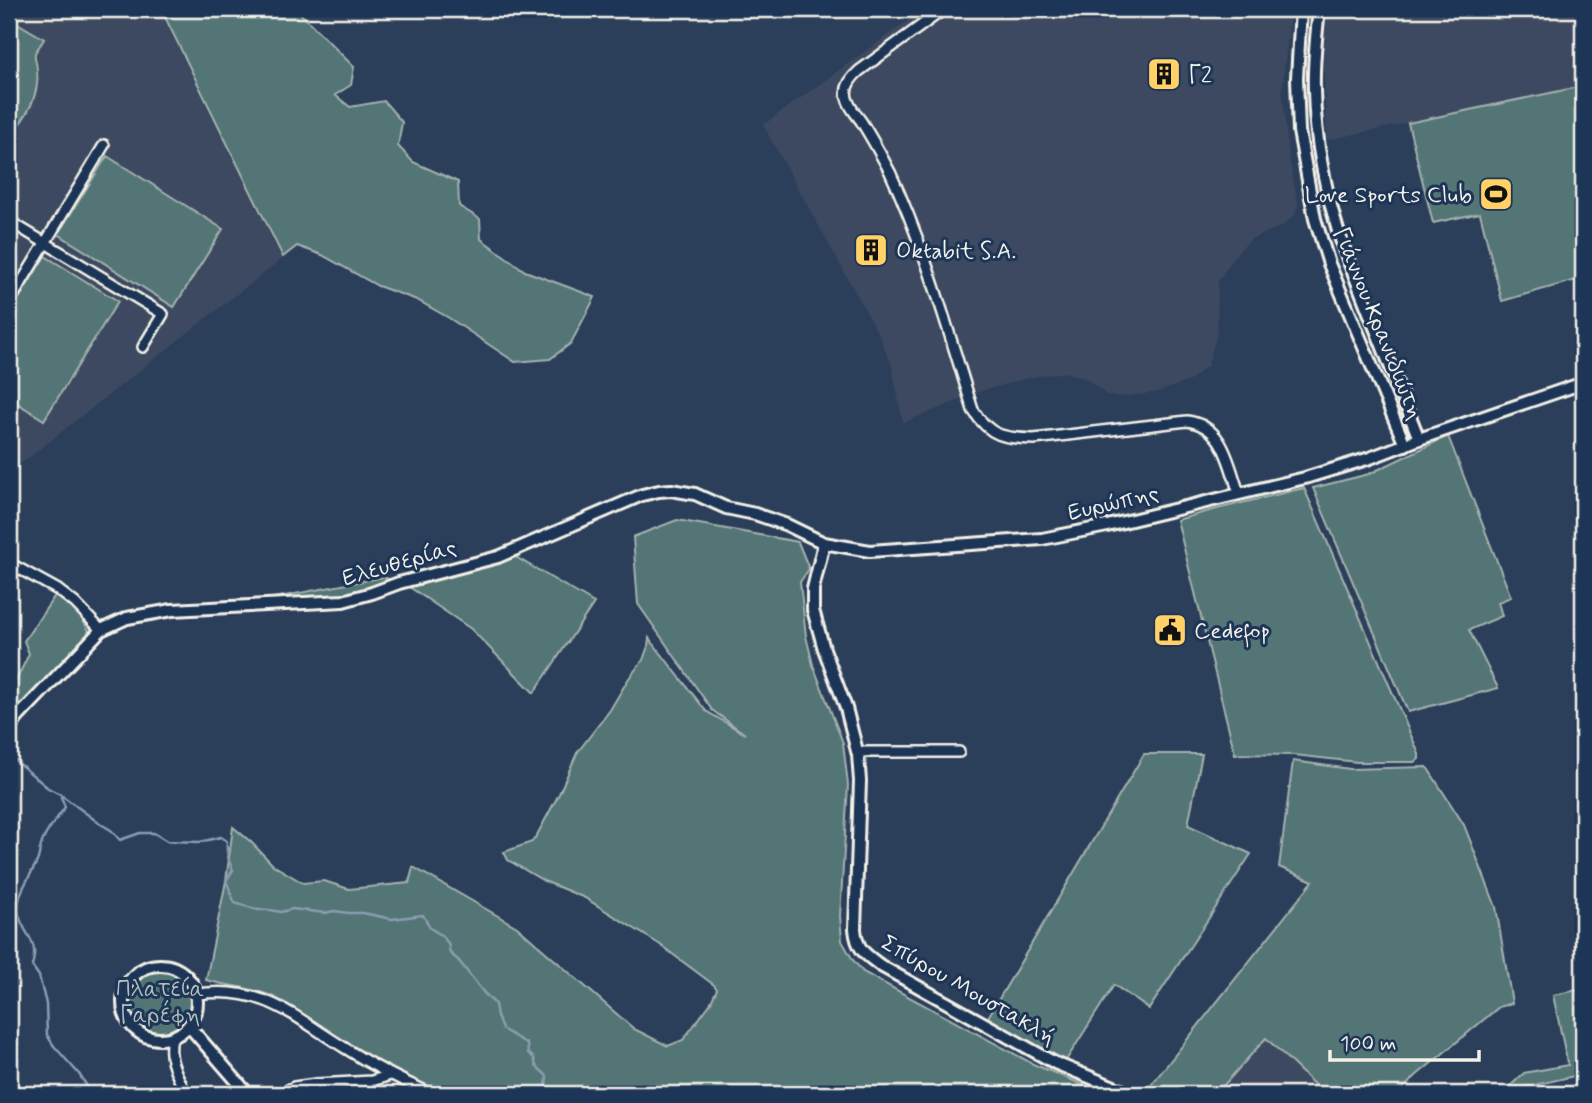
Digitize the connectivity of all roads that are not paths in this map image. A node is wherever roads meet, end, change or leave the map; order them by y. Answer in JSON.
{"nodes":[{"id":1,"x":944,"y":9,"type":"edge"},
{"id":2,"x":1301,"y":9,"type":"edge"},
{"id":3,"x":1319,"y":9,"type":"edge"},
{"id":4,"x":104,"y":145,"type":"dead end"},
{"id":5,"x":9,"y":221,"type":"edge"},
{"id":6,"x":46,"y":243,"type":"junction"},
{"id":7,"x":9,"y":303,"type":"edge"},
{"id":8,"x":143,"y":347,"type":"dead end"},
{"id":9,"x":1583,"y":383,"type":"edge"},
{"id":10,"x":1419,"y":439,"type":"junction"},
{"id":11,"x":1405,"y":445,"type":"junction"},
{"id":12,"x":1238,"y":493,"type":"junction"},
{"id":13,"x":824,"y":544,"type":"junction"},
{"id":14,"x":9,"y":563,"type":"edge"},
{"id":15,"x":101,"y":629,"type":"junction"},
{"id":16,"x":9,"y":729,"type":"edge"},
{"id":17,"x":857,"y":752,"type":"junction"},
{"id":18,"x":960,"y":752,"type":"dead end"},
{"id":19,"x":197,"y":994,"type":"junction"},
{"id":20,"x":189,"y":1026,"type":"junction"},
{"id":21,"x":172,"y":1037,"type":"junction"},
{"id":22,"x":390,"y":1075,"type":"junction"},
{"id":23,"x":186,"y":1094,"type":"edge"},
{"id":24,"x":248,"y":1094,"type":"edge"},
{"id":25,"x":280,"y":1094,"type":"edge"},
{"id":26,"x":432,"y":1094,"type":"edge"},
{"id":27,"x":1131,"y":1094,"type":"edge"}],
"edges":[{"from":1,"to":12,"type":"street"},
{"from":2,"to":11,"type":"street","name":"Γιάννου Κρανιδιώτη"},
{"from":3,"to":10,"type":"street","name":"Γιάννου Κρανιδιώτη"},
{"from":4,"to":6,"type":"street"},
{"from":5,"to":6,"type":"street"},
{"from":6,"to":7,"type":"street"},
{"from":6,"to":8,"type":"street"},
{"from":9,"to":10,"type":"street","name":"Ευρώπης"},
{"from":10,"to":11,"type":"street","name":"Ευρώπης"},
{"from":11,"to":12,"type":"street","name":"Ευρώπης"},
{"from":12,"to":13,"type":"street","name":"Ευρώπης"},
{"from":13,"to":15,"type":"street","name":"Ελευθερίας"},
{"from":13,"to":17,"type":"street","name":"Σπύρου Μουστακλή"},
{"from":14,"to":15,"type":"street"},
{"from":15,"to":16,"type":"street","name":"Ελευθερίας"},
{"from":17,"to":18,"type":"street"},
{"from":17,"to":27,"type":"street","name":"Σπύρου Μουστακλή"},
{"from":19,"to":20,"type":"street"},
{"from":19,"to":21,"type":"street"},
{"from":19,"to":22,"type":"street"},
{"from":20,"to":21,"type":"street"},
{"from":20,"to":24,"type":"street"},
{"from":21,"to":23,"type":"street"},
{"from":22,"to":25,"type":"street"},
{"from":22,"to":26,"type":"street"}]}
